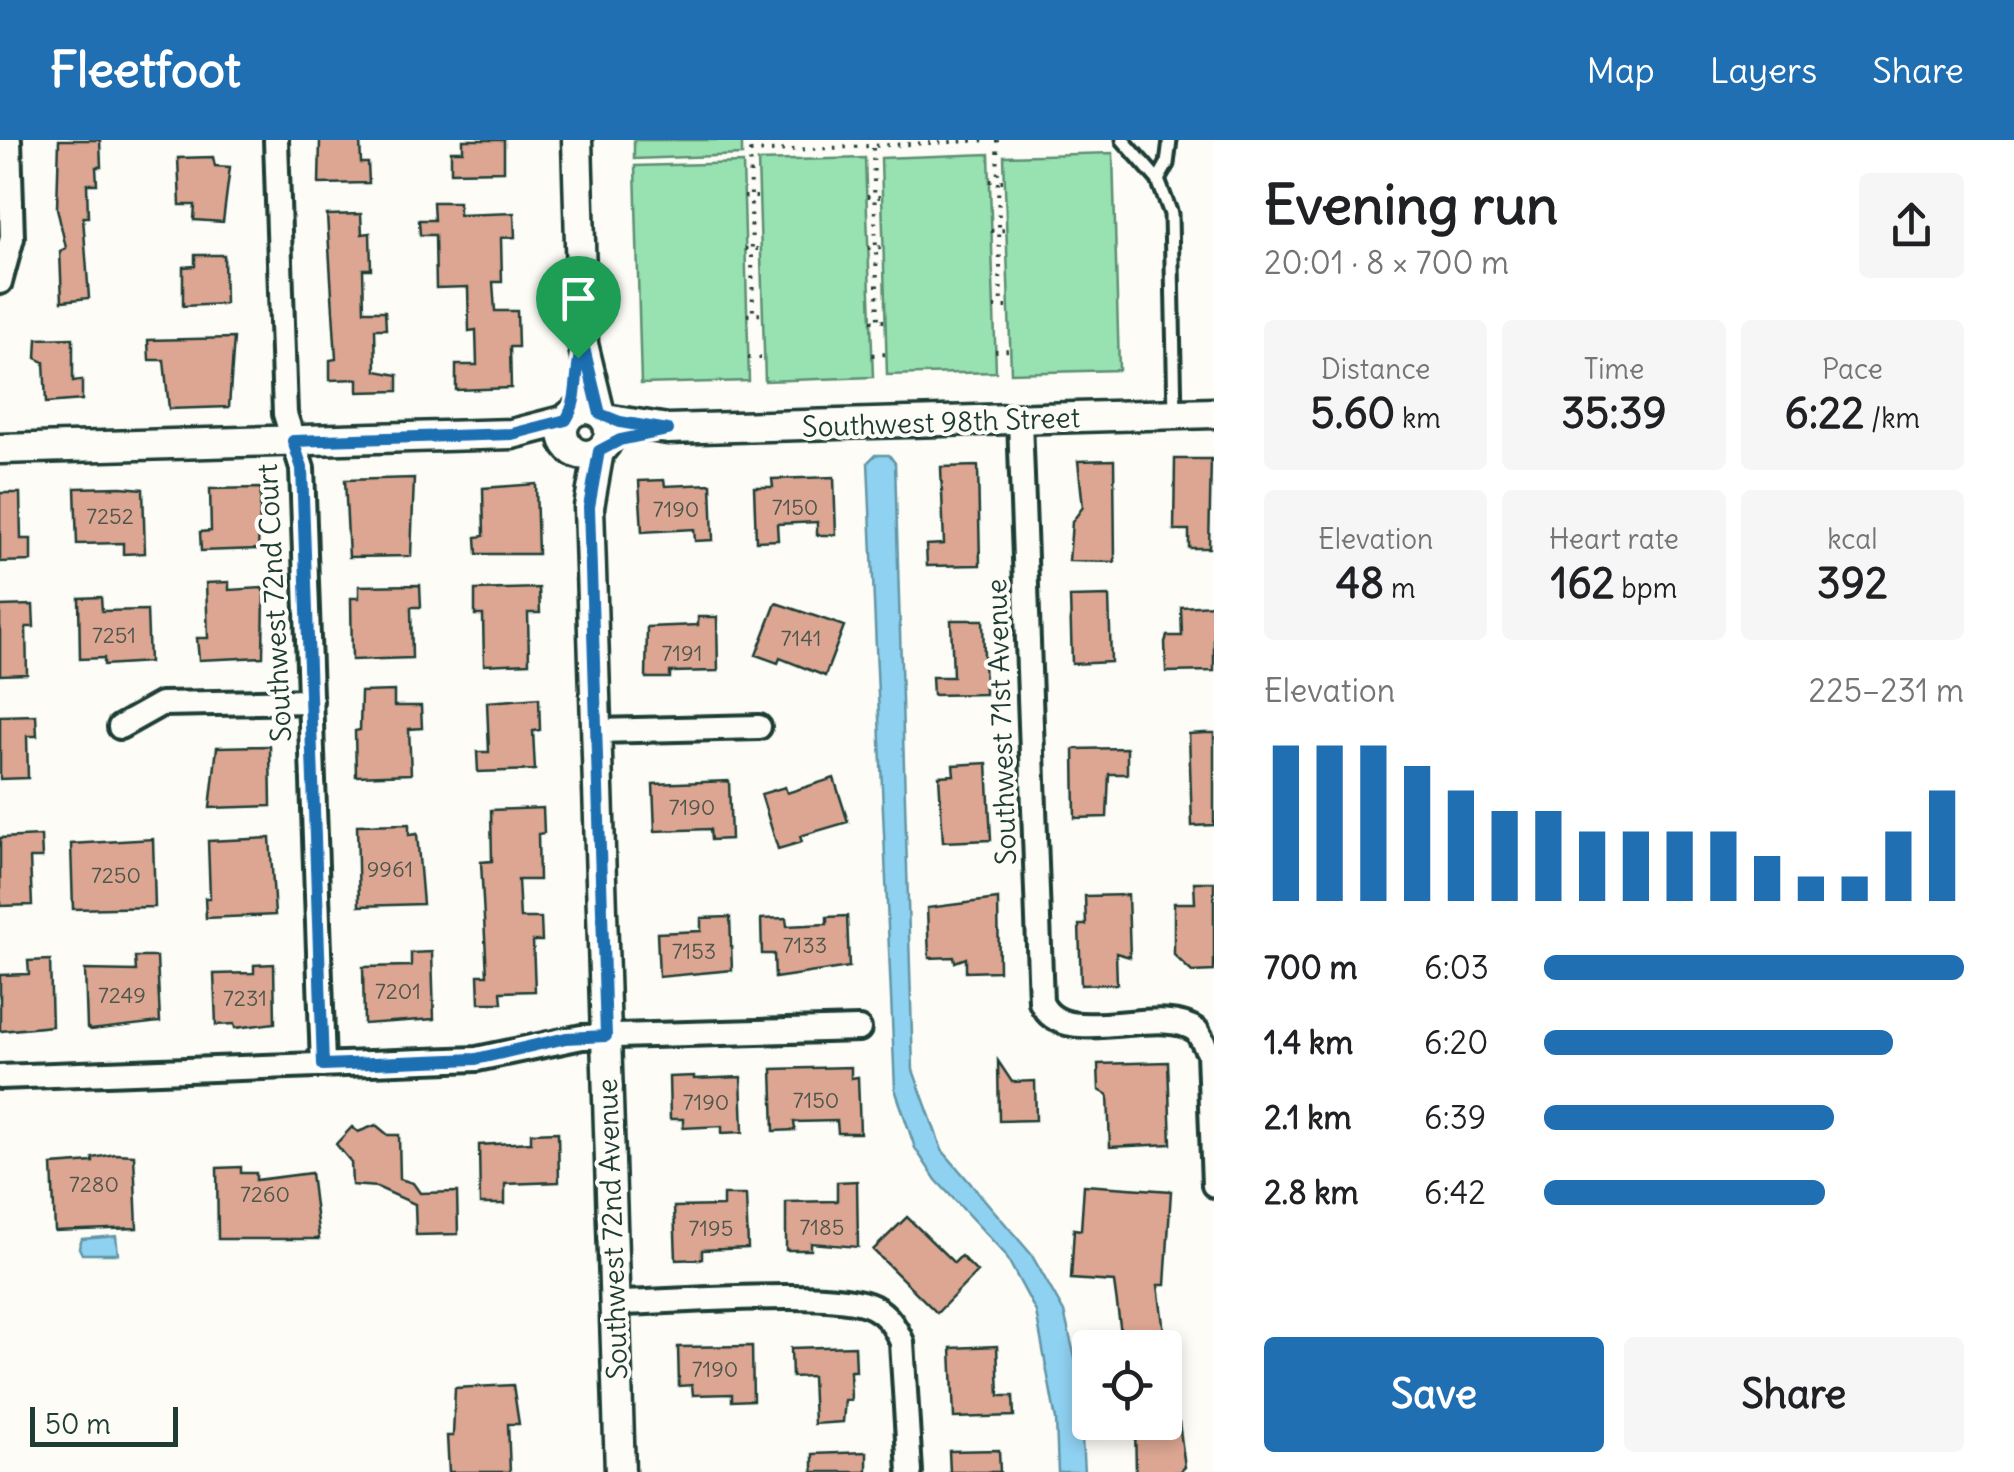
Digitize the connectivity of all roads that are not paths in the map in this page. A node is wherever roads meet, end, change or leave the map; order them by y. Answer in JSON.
{"nodes":[{"id":1,"x":9,"y":140,"type":"edge"},
{"id":2,"x":276,"y":140,"type":"edge"},
{"id":3,"x":576,"y":140,"type":"edge"},
{"id":4,"x":1123,"y":140,"type":"edge"},
{"id":5,"x":1170,"y":140,"type":"edge"},
{"id":6,"x":1158,"y":180,"type":"junction"},
{"id":7,"x":0,"y":282,"type":"edge"},
{"id":8,"x":1214,"y":413,"type":"edge"},
{"id":9,"x":1176,"y":415,"type":"junction"},
{"id":10,"x":1020,"y":420,"type":"junction"},
{"id":11,"x":586,"y":433,"type":"junction"},
{"id":12,"x":293,"y":441,"type":"junction"},
{"id":13,"x":0,"y":449,"type":"edge"},
{"id":14,"x":311,"y":700,"type":"junction"},
{"id":15,"x":759,"y":727,"type":"dead end"},
{"id":16,"x":120,"y":728,"type":"dead end"},
{"id":17,"x":597,"y":731,"type":"junction"},
{"id":18,"x":859,"y":1029,"type":"dead end"},
{"id":19,"x":606,"y":1036,"type":"junction"},
{"id":20,"x":323,"y":1065,"type":"junction"},
{"id":21,"x":0,"y":1077,"type":"edge"},
{"id":22,"x":1214,"y":1185,"type":"edge"},
{"id":23,"x":614,"y":1303,"type":"junction"},
{"id":24,"x":620,"y":1472,"type":"edge"},
{"id":25,"x":910,"y":1472,"type":"edge"}],
"edges":[{"from":1,"to":7,"type":"street"},
{"from":2,"to":12,"type":"street","name":"Southwest 72nd Court"},
{"from":3,"to":11,"type":"street","name":"Southwest 72nd Avenue"},
{"from":4,"to":6,"type":"lane"},
{"from":5,"to":6,"type":"lane"},
{"from":6,"to":9,"type":"lane"},
{"from":8,"to":9,"type":"street","name":"Southwest 98th Street"},
{"from":9,"to":10,"type":"street","name":"Southwest 98th Street"},
{"from":10,"to":11,"type":"street","name":"Southwest 98th Street"},
{"from":10,"to":22,"type":"street","name":"Southwest 71st Avenue"},
{"from":11,"to":12,"type":"street","name":"Southwest 98th Street"},
{"from":11,"to":17,"type":"street","name":"Southwest 72nd Avenue"},
{"from":12,"to":13,"type":"street","name":"Southwest 98th Street"},
{"from":12,"to":14,"type":"street","name":"Southwest 72nd Court"},
{"from":14,"to":16,"type":"street"},
{"from":14,"to":20,"type":"street","name":"Southwest 72nd Court"},
{"from":15,"to":17,"type":"street"},
{"from":17,"to":19,"type":"street","name":"Southwest 72nd Avenue"},
{"from":18,"to":19,"type":"street"},
{"from":19,"to":20,"type":"street"},
{"from":19,"to":23,"type":"street","name":"Southwest 72nd Avenue"},
{"from":20,"to":21,"type":"street"},
{"from":23,"to":24,"type":"street","name":"Southwest 72nd Avenue"},
{"from":23,"to":25,"type":"street"}]}
